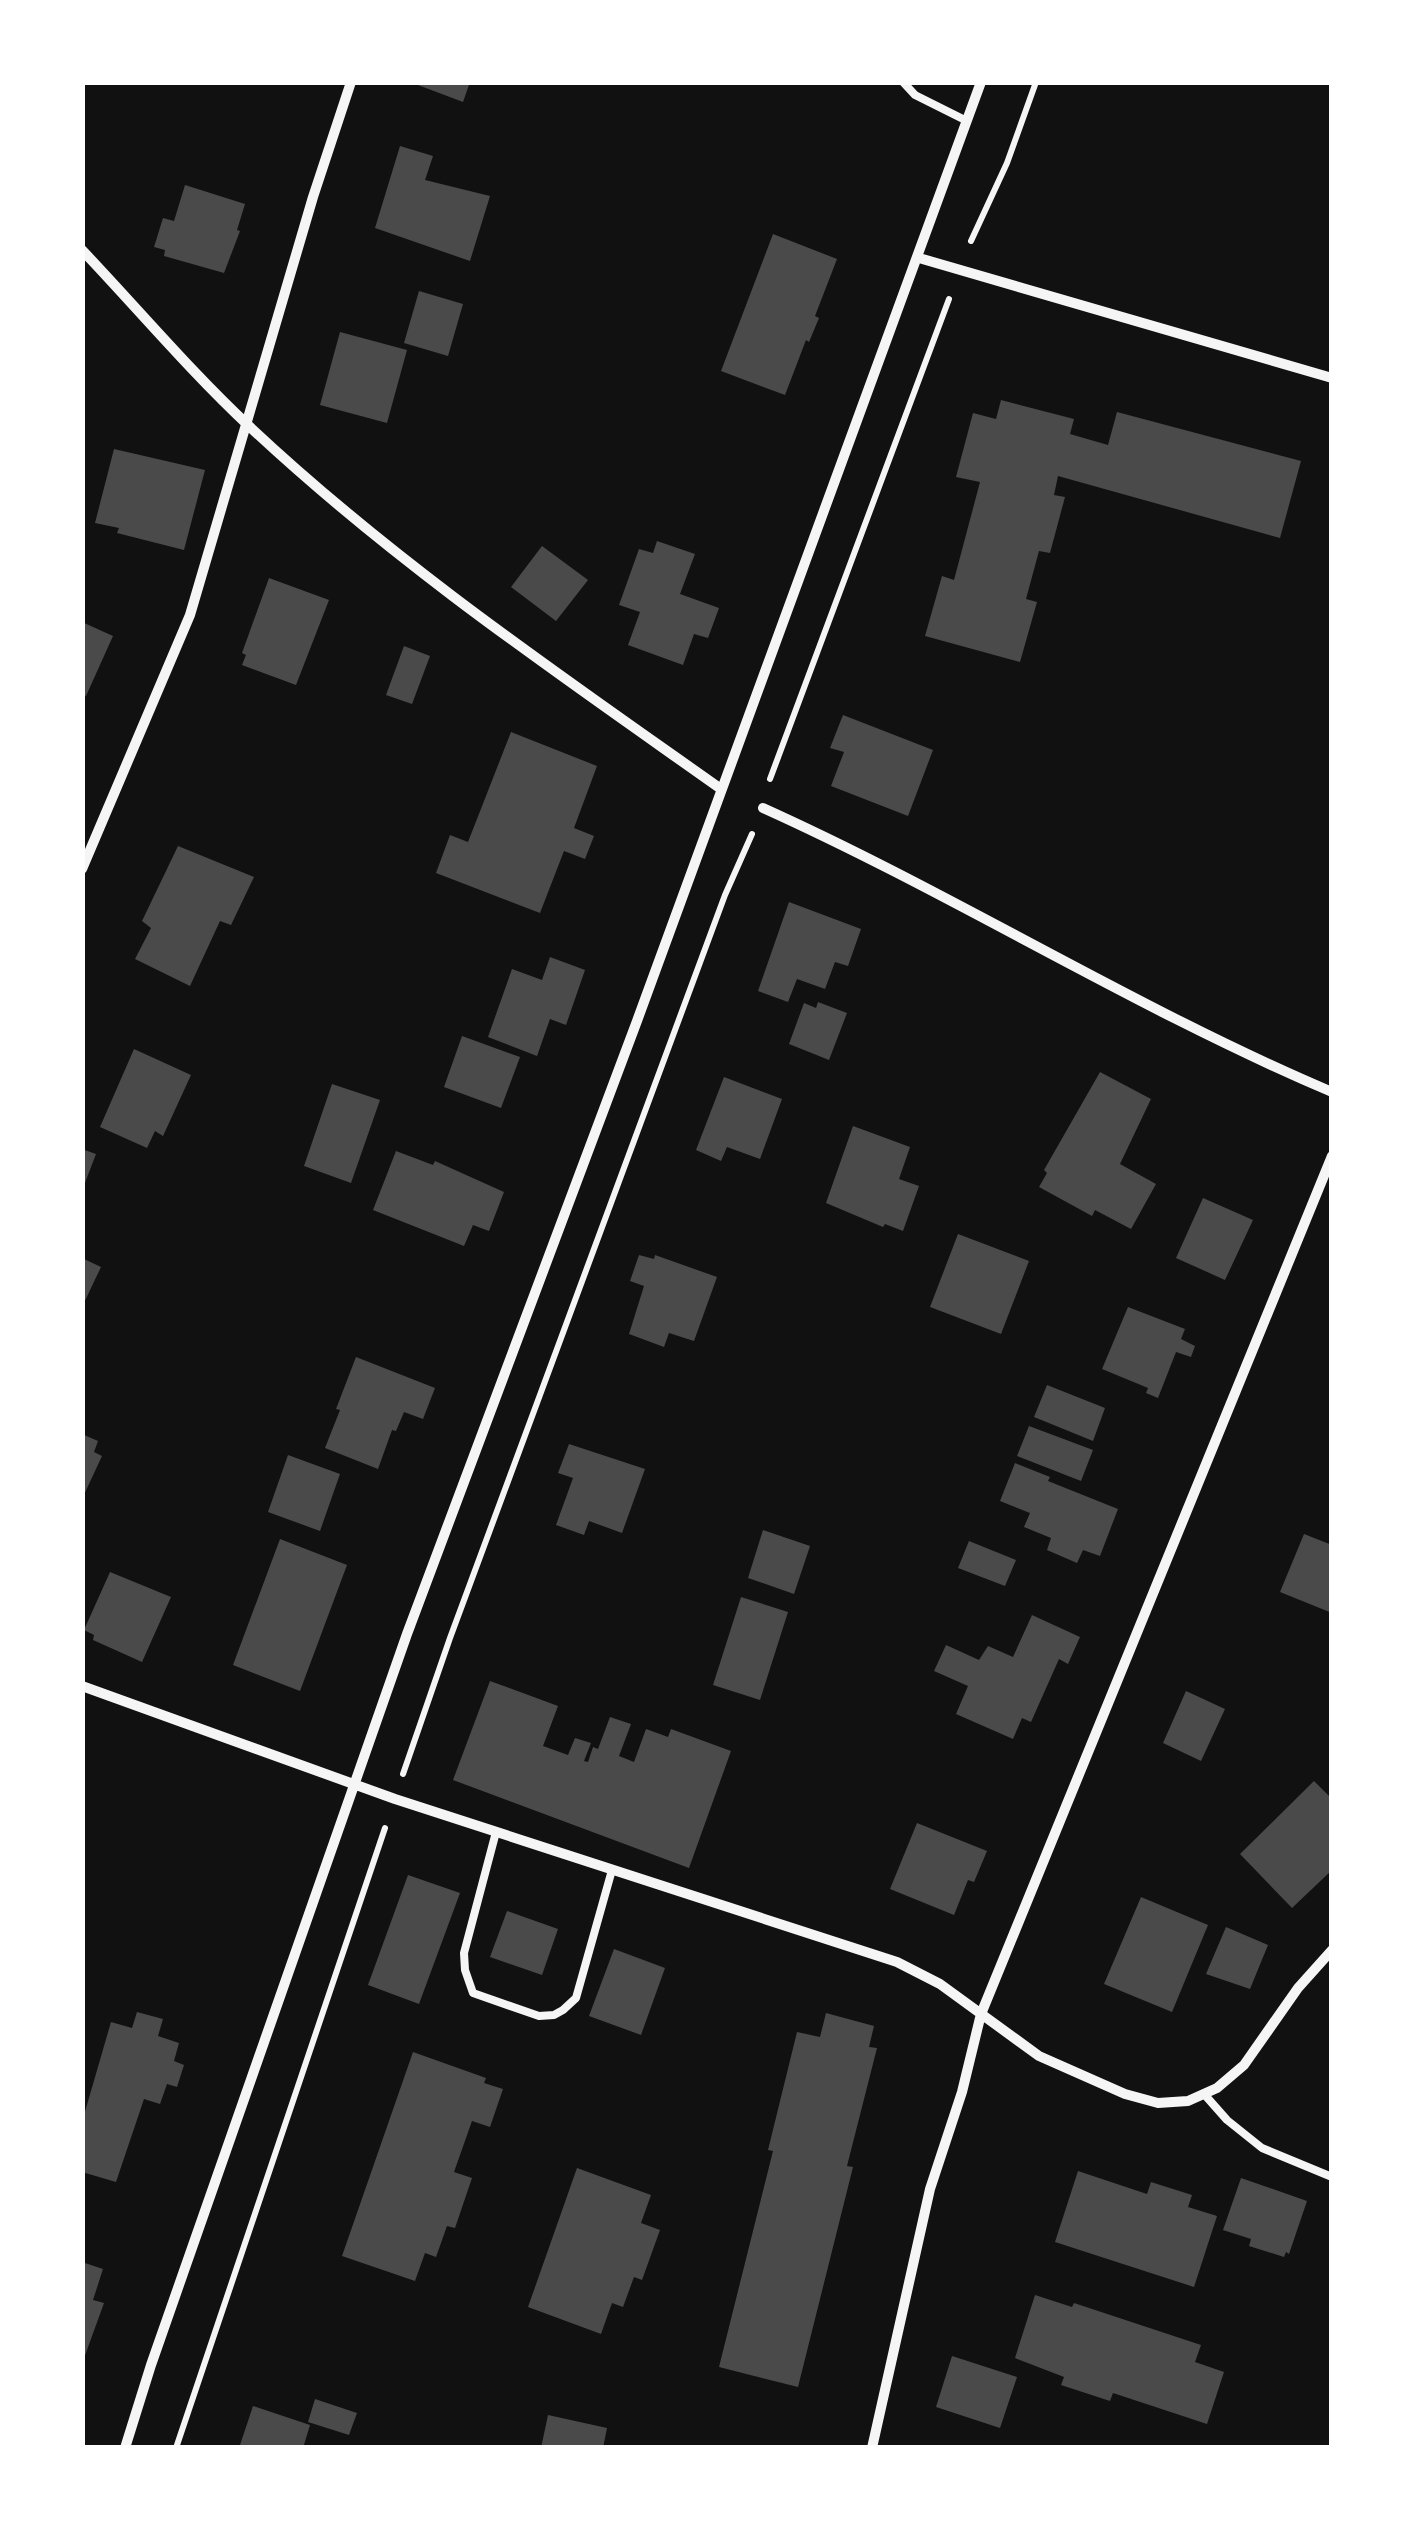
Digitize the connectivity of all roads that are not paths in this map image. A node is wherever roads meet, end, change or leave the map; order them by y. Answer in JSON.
{"nodes":[{"id":1,"x":351,"y":82,"type":"edge"},
{"id":2,"x":903,"y":82,"type":"edge"},
{"id":3,"x":981,"y":82,"type":"edge"},
{"id":4,"x":967,"y":121,"type":"junction"},
{"id":5,"x":82,"y":250,"type":"edge"},
{"id":6,"x":918,"y":258,"type":"junction"},
{"id":7,"x":1332,"y":378,"type":"edge"},
{"id":8,"x":248,"y":426,"type":"junction"},
{"id":9,"x":721,"y":790,"type":"junction"},
{"id":10,"x":763,"y":808,"type":"road end"},
{"id":11,"x":82,"y":869,"type":"edge"},
{"id":12,"x":1332,"y":1092,"type":"edge"},
{"id":13,"x":1332,"y":1156,"type":"edge"},
{"id":14,"x":82,"y":1686,"type":"edge"},
{"id":15,"x":354,"y":1785,"type":"junction"},
{"id":16,"x":496,"y":1832,"type":"junction"},
{"id":17,"x":612,"y":1870,"type":"junction"},
{"id":18,"x":1332,"y":1950,"type":"edge"},
{"id":19,"x":981,"y":2014,"type":"junction"},
{"id":20,"x":1204,"y":2094,"type":"junction"},
{"id":21,"x":1332,"y":2177,"type":"edge"},
{"id":22,"x":125,"y":2448,"type":"edge"},
{"id":23,"x":872,"y":2448,"type":"edge"}],
"edges":[{"from":1,"to":8,"type":"street"},
{"from":2,"to":4,"type":"lane"},
{"from":3,"to":4,"type":"street"},
{"from":4,"to":6,"type":"street"},
{"from":5,"to":8,"type":"street"},
{"from":6,"to":7,"type":"street"},
{"from":6,"to":9,"type":"street"},
{"from":8,"to":9,"type":"street"},
{"from":8,"to":11,"type":"street"},
{"from":9,"to":15,"type":"street"},
{"from":10,"to":12,"type":"street"},
{"from":13,"to":19,"type":"street"},
{"from":14,"to":15,"type":"street"},
{"from":15,"to":16,"type":"street"},
{"from":15,"to":22,"type":"street"},
{"from":16,"to":17,"type":"street"},
{"from":16,"to":17,"type":"lane"},
{"from":17,"to":19,"type":"street"},
{"from":18,"to":20,"type":"street"},
{"from":19,"to":20,"type":"street"},
{"from":19,"to":23,"type":"street"},
{"from":20,"to":21,"type":"lane"}]}
